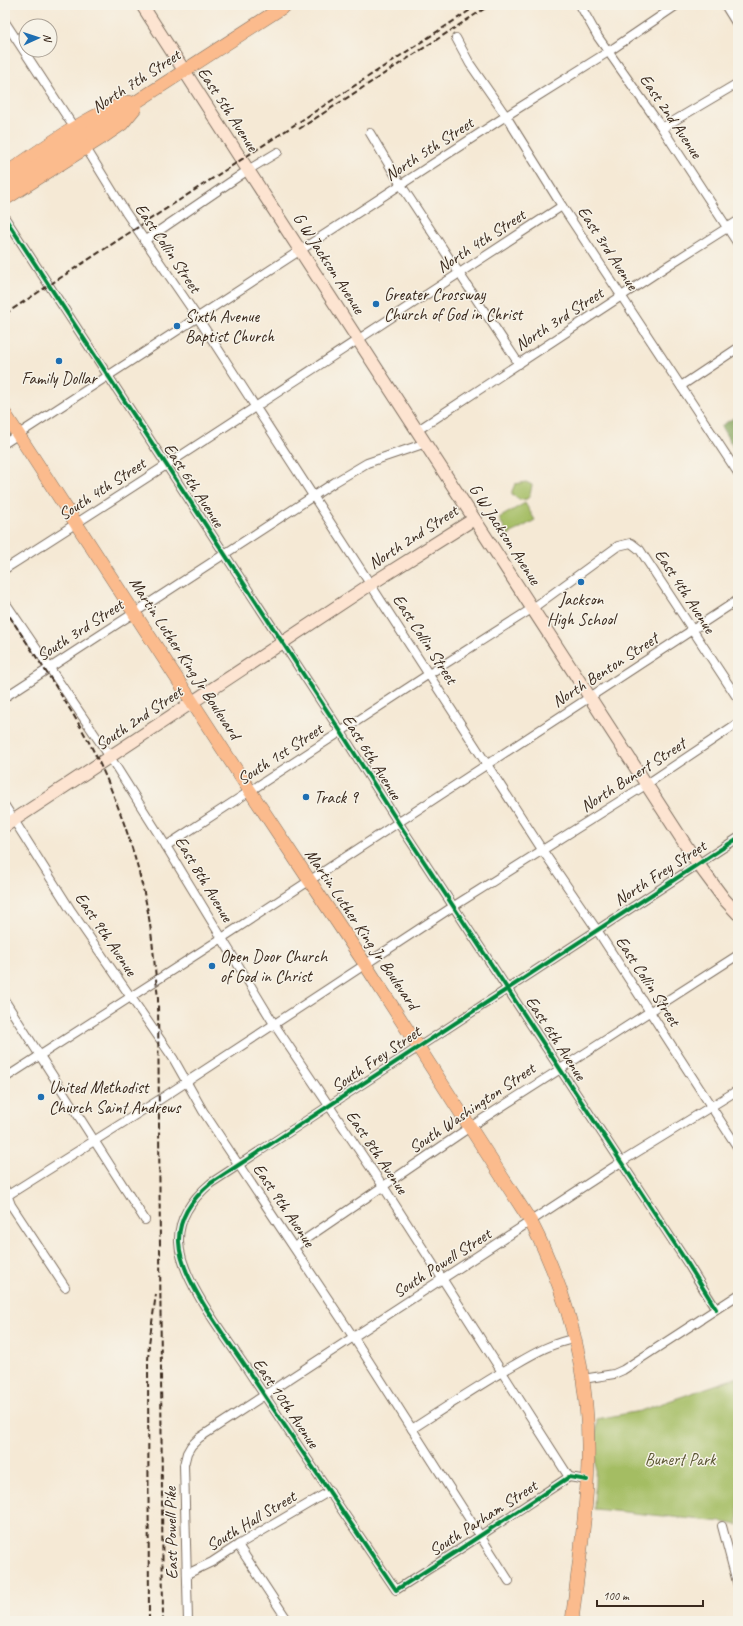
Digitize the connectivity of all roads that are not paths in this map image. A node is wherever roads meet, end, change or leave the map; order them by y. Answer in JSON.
{"nodes":[{"id":1,"x":142,"y":5,"type":"edge"},
{"id":2,"x":286,"y":5,"type":"edge"},
{"id":3,"x":580,"y":5,"type":"edge"},
{"id":4,"x":677,"y":5,"type":"edge"},
{"id":5,"x":725,"y":5,"type":"edge"},
{"id":6,"x":5,"y":22,"type":"edge"},
{"id":7,"x":738,"y":26,"type":"edge"},
{"id":8,"x":456,"y":38,"type":"dead end"},
{"id":9,"x":608,"y":52,"type":"junction"},
{"id":10,"x":184,"y":72,"type":"junction"},
{"id":11,"x":738,"y":83,"type":"edge"},
{"id":12,"x":146,"y":96,"type":"junction"},
{"id":13,"x":506,"y":116,"type":"junction"},
{"id":14,"x":662,"y":128,"type":"junction"},
{"id":15,"x":75,"y":129,"type":"junction"},
{"id":16,"x":370,"y":133,"type":"dead end"},
{"id":17,"x":86,"y":148,"type":"junction"},
{"id":18,"x":278,"y":152,"type":"dead end"},
{"id":19,"x":248,"y":170,"type":"junction"},
{"id":20,"x":5,"y":174,"type":"edge"},
{"id":21,"x":401,"y":185,"type":"junction"},
{"id":22,"x":5,"y":187,"type":"edge"},
{"id":23,"x":5,"y":199,"type":"edge"},
{"id":24,"x":562,"y":206,"type":"junction"},
{"id":25,"x":5,"y":218,"type":"edge"},
{"id":26,"x":738,"y":221,"type":"edge"},
{"id":27,"x":728,"y":228,"type":"junction"},
{"id":28,"x":144,"y":241,"type":"junction"},
{"id":29,"x":738,"y":244,"type":"edge"},
{"id":30,"x":301,"y":251,"type":"junction"},
{"id":31,"x":459,"y":273,"type":"junction"},
{"id":32,"x":622,"y":296,"type":"junction"},
{"id":33,"x":198,"y":318,"type":"junction"},
{"id":34,"x":358,"y":338,"type":"junction"},
{"id":35,"x":738,"y":348,"type":"edge"},
{"id":36,"x":519,"y":364,"type":"junction"},
{"id":37,"x":108,"y":377,"type":"junction"},
{"id":38,"x":681,"y":386,"type":"junction"},
{"id":39,"x":255,"y":407,"type":"junction"},
{"id":40,"x":5,"y":414,"type":"edge"},
{"id":41,"x":418,"y":430,"type":"junction"},
{"id":42,"x":18,"y":434,"type":"junction"},
{"id":43,"x":5,"y":443,"type":"edge"},
{"id":44,"x":426,"y":443,"type":"junction"},
{"id":45,"x":166,"y":465,"type":"junction"},
{"id":46,"x":738,"y":473,"type":"edge"},
{"id":47,"x":313,"y":497,"type":"junction"},
{"id":48,"x":474,"y":519,"type":"junction"},
{"id":49,"x":77,"y":523,"type":"junction"},
{"id":50,"x":631,"y":543,"type":"joint"},
{"id":51,"x":224,"y":555,"type":"junction"},
{"id":52,"x":5,"y":570,"type":"edge"},
{"id":53,"x":371,"y":584,"type":"junction"},
{"id":54,"x":738,"y":600,"type":"edge"},
{"id":55,"x":5,"y":602,"type":"edge"},
{"id":56,"x":533,"y":608,"type":"junction"},
{"id":57,"x":135,"y":612,"type":"junction"},
{"id":58,"x":693,"y":630,"type":"junction"},
{"id":59,"x":282,"y":643,"type":"junction"},
{"id":60,"x":49,"y":668,"type":"junction"},
{"id":61,"x":429,"y":674,"type":"junction"},
{"id":62,"x":5,"y":697,"type":"edge"},
{"id":63,"x":590,"y":698,"type":"junction"},
{"id":64,"x":738,"y":700,"type":"edge"},
{"id":65,"x":193,"y":702,"type":"junction"},
{"id":66,"x":738,"y":723,"type":"edge"},
{"id":67,"x":341,"y":732,"type":"junction"},
{"id":68,"x":110,"y":757,"type":"junction"},
{"id":69,"x":487,"y":764,"type":"junction"},
{"id":70,"x":646,"y":784,"type":"junction"},
{"id":71,"x":250,"y":791,"type":"junction"},
{"id":72,"x":5,"y":806,"type":"edge"},
{"id":73,"x":398,"y":822,"type":"junction"},
{"id":74,"x":10,"y":823,"type":"edge"},
{"id":75,"x":738,"y":838,"type":"edge"},
{"id":76,"x":166,"y":846,"type":"junction"},
{"id":77,"x":543,"y":851,"type":"junction"},
{"id":78,"x":698,"y":864,"type":"junction"},
{"id":79,"x":309,"y":880,"type":"junction"},
{"id":80,"x":454,"y":906,"type":"junction"},
{"id":81,"x":738,"y":914,"type":"edge"},
{"id":82,"x":597,"y":930,"type":"junction"},
{"id":83,"x":222,"y":938,"type":"junction"},
{"id":84,"x":738,"y":955,"type":"edge"},
{"id":85,"x":365,"y":964,"type":"junction"},
{"id":86,"x":508,"y":989,"type":"junction"},
{"id":87,"x":130,"y":997,"type":"junction"},
{"id":88,"x":5,"y":1001,"type":"edge"},
{"id":89,"x":649,"y":1011,"type":"junction"},
{"id":90,"x":274,"y":1024,"type":"junction"},
{"id":91,"x":418,"y":1046,"type":"junction"},
{"id":92,"x":40,"y":1056,"type":"junction"},
{"id":93,"x":560,"y":1068,"type":"junction"},
{"id":94,"x":5,"y":1078,"type":"edge"},
{"id":95,"x":186,"y":1082,"type":"junction"},
{"id":96,"x":738,"y":1090,"type":"edge"},
{"id":97,"x":329,"y":1107,"type":"junction"},
{"id":98,"x":712,"y":1108,"type":"junction"},
{"id":99,"x":470,"y":1127,"type":"junction"},
{"id":100,"x":95,"y":1141,"type":"junction"},
{"id":101,"x":738,"y":1148,"type":"edge"},
{"id":102,"x":621,"y":1162,"type":"junction"},
{"id":103,"x":239,"y":1165,"type":"junction"},
{"id":104,"x":383,"y":1186,"type":"junction"},
{"id":105,"x":6,"y":1194,"type":"edge"},
{"id":106,"x":145,"y":1220,"type":"dead end"},
{"id":107,"x":182,"y":1221,"type":"joint"},
{"id":108,"x":531,"y":1222,"type":"junction"},
{"id":109,"x":294,"y":1247,"type":"junction"},
{"id":110,"x":444,"y":1279,"type":"junction"},
{"id":111,"x":65,"y":1287,"type":"dead end"},
{"id":112,"x":738,"y":1295,"type":"edge"},
{"id":113,"x":716,"y":1309,"type":"junction"},
{"id":114,"x":354,"y":1338,"type":"junction"},
{"id":115,"x":575,"y":1339,"type":"junction"},
{"id":116,"x":502,"y":1372,"type":"junction"},
{"id":117,"x":583,"y":1379,"type":"junction"},
{"id":118,"x":264,"y":1395,"type":"junction"},
{"id":119,"x":412,"y":1429,"type":"junction"},
{"id":120,"x":191,"y":1446,"type":"joint"},
{"id":121,"x":569,"y":1477,"type":"junction"},
{"id":122,"x":587,"y":1480,"type":"junction"},
{"id":123,"x":330,"y":1491,"type":"junction"},
{"id":124,"x":722,"y":1526,"type":"dead end"},
{"id":125,"x":481,"y":1536,"type":"junction"},
{"id":126,"x":238,"y":1545,"type":"junction"},
{"id":127,"x":187,"y":1574,"type":"junction"},
{"id":128,"x":509,"y":1581,"type":"dead end"},
{"id":129,"x":738,"y":1586,"type":"edge"},
{"id":130,"x":396,"y":1590,"type":"joint"},
{"id":131,"x":188,"y":1621,"type":"edge"},
{"id":132,"x":288,"y":1621,"type":"edge"},
{"id":133,"x":572,"y":1621,"type":"edge"}],
"edges":[{"from":1,"to":10,"type":"street","name":"East 5th Avenue"},
{"from":2,"to":10,"type":"main road","name":"North 7th Street"},
{"from":3,"to":9,"type":"street","name":"East 2nd Avenue"},
{"from":4,"to":9,"type":"street","name":"North 5th Street"},
{"from":5,"to":7,"type":"street"},
{"from":6,"to":15,"type":"street"},
{"from":8,"to":13,"type":"street","name":"East 3rd Avenue"},
{"from":9,"to":13,"type":"street","name":"North 5th Street"},
{"from":9,"to":14,"type":"street","name":"East 2nd Avenue"},
{"from":10,"to":12,"type":"main road","name":"North 7th Street"},
{"from":10,"to":19,"type":"street","name":"East 5th Avenue"},
{"from":11,"to":14,"type":"street"},
{"from":12,"to":15,"type":"main road"},
{"from":12,"to":17,"type":"main road"},
{"from":12,"to":22,"type":"main road","name":"North 7th Street"},
{"from":13,"to":21,"type":"street","name":"North 5th Street"},
{"from":13,"to":24,"type":"street","name":"East 3rd Avenue"},
{"from":14,"to":27,"type":"street","name":"East 2nd Avenue"},
{"from":15,"to":20,"type":"main road"},
{"from":16,"to":21,"type":"street"},
{"from":17,"to":23,"type":"main road"},
{"from":17,"to":28,"type":"street","name":"East Collin Street"},
{"from":18,"to":19,"type":"street"},
{"from":19,"to":28,"type":"street"},
{"from":19,"to":30,"type":"street","name":"G W Jackson Avenue"},
{"from":21,"to":30,"type":"street","name":"North 5th Street"},
{"from":21,"to":31,"type":"street"},
{"from":24,"to":31,"type":"street","name":"North 4th Street"},
{"from":24,"to":32,"type":"street","name":"East 3rd Avenue"},
{"from":25,"to":37,"type":"street","name":"East 6th Avenue"},
{"from":26,"to":27,"type":"street","name":"North 3rd Street"},
{"from":27,"to":29,"type":"street","name":"East 2nd Avenue"},
{"from":27,"to":32,"type":"street","name":"North 3rd Street"},
{"from":28,"to":33,"type":"street","name":"East Collin Street"},
{"from":30,"to":33,"type":"street","name":"North 5th Street"},
{"from":30,"to":34,"type":"street","name":"G W Jackson Avenue"},
{"from":31,"to":34,"type":"street","name":"North 4th Street"},
{"from":31,"to":36,"type":"street"},
{"from":32,"to":36,"type":"street","name":"North 3rd Street"},
{"from":32,"to":38,"type":"street","name":"East 3rd Avenue"},
{"from":33,"to":37,"type":"street","name":"North 5th Street"},
{"from":33,"to":39,"type":"street","name":"East Collin Street"},
{"from":34,"to":39,"type":"street","name":"North 4th Street"},
{"from":34,"to":41,"type":"street","name":"G W Jackson Avenue"},
{"from":35,"to":38,"type":"street"},
{"from":36,"to":41,"type":"street","name":"North 3rd Street"},
{"from":37,"to":42,"type":"street","name":"North 5th Street"},
{"from":37,"to":45,"type":"street","name":"East 6th Avenue"},
{"from":38,"to":46,"type":"street","name":"East 3rd Avenue"},
{"from":39,"to":45,"type":"street","name":"South 4th Street"},
{"from":39,"to":47,"type":"street","name":"East Collin Street"},
{"from":40,"to":42,"type":"main road","name":"Martin Luther King Jr Boulevard"},
{"from":41,"to":44,"type":"street","name":"G W Jackson Avenue"},
{"from":42,"to":43,"type":"street","name":"North 5th Street"},
{"from":42,"to":49,"type":"main road","name":"Martin Luther King Jr Boulevard"},
{"from":44,"to":47,"type":"street"},
{"from":44,"to":48,"type":"street","name":"G W Jackson Avenue"},
{"from":45,"to":49,"type":"street","name":"South 4th Street"},
{"from":45,"to":51,"type":"street","name":"East 6th Avenue"},
{"from":47,"to":51,"type":"street","name":"South 3rd Street"},
{"from":47,"to":53,"type":"street","name":"East Collin Street"},
{"from":48,"to":53,"type":"street","name":"North 2nd Street"},
{"from":48,"to":56,"type":"street","name":"G W Jackson Avenue"},
{"from":49,"to":52,"type":"street","name":"South 4th Street"},
{"from":49,"to":57,"type":"main road","name":"Martin Luther King Jr Boulevard"},
{"from":50,"to":56,"type":"street","name":"South 1st Street"},
{"from":50,"to":58,"type":"street","name":"East 4th Avenue"},
{"from":51,"to":57,"type":"street","name":"South 3rd Street"},
{"from":51,"to":59,"type":"street","name":"East 6th Avenue"},
{"from":53,"to":59,"type":"street","name":"South 2nd Street"},
{"from":53,"to":61,"type":"street","name":"East Collin Street"},
{"from":54,"to":58,"type":"street","name":"North Benton Street"},
{"from":55,"to":60,"type":"street","name":"East 8th Avenue"},
{"from":56,"to":61,"type":"street","name":"South 1st Street"},
{"from":56,"to":63,"type":"street","name":"G W Jackson Avenue"},
{"from":57,"to":60,"type":"street","name":"South 3rd Street"},
{"from":57,"to":65,"type":"main road","name":"Martin Luther King Jr Boulevard"},
{"from":58,"to":63,"type":"street","name":"North Benton Street"},
{"from":58,"to":64,"type":"street","name":"East 4th Avenue"},
{"from":59,"to":65,"type":"street","name":"South 2nd Street"},
{"from":59,"to":67,"type":"street","name":"East 6th Avenue"},
{"from":60,"to":62,"type":"street","name":"South 3rd Street"},
{"from":60,"to":68,"type":"street","name":"East 8th Avenue"},
{"from":61,"to":67,"type":"street","name":"South 1st Street"},
{"from":61,"to":69,"type":"street","name":"East Collin Street"},
{"from":63,"to":69,"type":"street","name":"North Benton Street"},
{"from":63,"to":70,"type":"street","name":"G W Jackson Avenue"},
{"from":65,"to":68,"type":"street","name":"South 2nd Street"},
{"from":65,"to":71,"type":"main road","name":"Martin Luther King Jr Boulevard"},
{"from":66,"to":70,"type":"street","name":"North Bunert Street"},
{"from":67,"to":71,"type":"street","name":"South 1st Street"},
{"from":67,"to":73,"type":"street","name":"East 6th Avenue"},
{"from":68,"to":74,"type":"street","name":"South 2nd Street"},
{"from":68,"to":76,"type":"street","name":"East 8th Avenue"},
{"from":69,"to":73,"type":"street","name":"North Benton Street"},
{"from":69,"to":77,"type":"street","name":"East Collin Street"},
{"from":70,"to":77,"type":"street","name":"North Bunert Street"},
{"from":70,"to":78,"type":"street","name":"G W Jackson Avenue"},
{"from":71,"to":76,"type":"street","name":"South 1st Street"},
{"from":71,"to":79,"type":"main road","name":"Martin Luther King Jr Boulevard"},
{"from":72,"to":74,"type":"street","name":"East 9th Avenue"},
{"from":73,"to":79,"type":"street","name":"North Benton Street"},
{"from":73,"to":80,"type":"street","name":"East 6th Avenue"},
{"from":74,"to":87,"type":"street","name":"East 9th Avenue"},
{"from":75,"to":78,"type":"street","name":"North Frey Street"},
{"from":76,"to":83,"type":"street","name":"East 8th Avenue"},
{"from":77,"to":80,"type":"street","name":"North Bunert Street"},
{"from":77,"to":82,"type":"street","name":"East Collin Street"},
{"from":78,"to":81,"type":"street","name":"G W Jackson Avenue"},
{"from":78,"to":82,"type":"street","name":"North Frey Street"},
{"from":79,"to":83,"type":"street","name":"North Benton Street"},
{"from":79,"to":85,"type":"main road","name":"Martin Luther King Jr Boulevard"},
{"from":80,"to":85,"type":"street","name":"North Bunert Street"},
{"from":80,"to":86,"type":"street","name":"East 6th Avenue"},
{"from":82,"to":86,"type":"street","name":"South Frey Street"},
{"from":82,"to":89,"type":"street","name":"East Collin Street"},
{"from":83,"to":87,"type":"street","name":"North Benton Street"},
{"from":83,"to":90,"type":"street","name":"East 8th Avenue"},
{"from":84,"to":89,"type":"street","name":"South Washington Street"},
{"from":85,"to":90,"type":"street","name":"North Bunert Street"},
{"from":85,"to":91,"type":"main road","name":"Martin Luther King Jr Boulevard"},
{"from":86,"to":91,"type":"street","name":"South Frey Street"},
{"from":86,"to":93,"type":"street","name":"East 6th Avenue"},
{"from":87,"to":92,"type":"street","name":"North Benton Street"},
{"from":87,"to":95,"type":"street","name":"East 9th Avenue"},
{"from":88,"to":92,"type":"street"},
{"from":89,"to":93,"type":"street","name":"South Washington Street"},
{"from":89,"to":98,"type":"street","name":"East Collin Street"},
{"from":90,"to":95,"type":"street","name":"North Bunert Street"},
{"from":90,"to":97,"type":"street","name":"East 8th Avenue"},
{"from":91,"to":97,"type":"street","name":"South Frey Street"},
{"from":91,"to":99,"type":"main road","name":"Martin Luther King Jr Boulevard"},
{"from":92,"to":94,"type":"street","name":"North Benton Street"},
{"from":92,"to":100,"type":"street"},
{"from":93,"to":99,"type":"street","name":"South Washington Street"},
{"from":93,"to":102,"type":"street","name":"East 6th Avenue"},
{"from":95,"to":100,"type":"street","name":"North Bunert Street"},
{"from":95,"to":103,"type":"street","name":"East 9th Avenue"},
{"from":96,"to":98,"type":"street","name":"South Powell Street"},
{"from":97,"to":103,"type":"street","name":"South Frey Street"},
{"from":97,"to":104,"type":"street","name":"East 8th Avenue"},
{"from":98,"to":101,"type":"street","name":"East Collin Street"},
{"from":98,"to":102,"type":"street","name":"South Powell Street"},
{"from":99,"to":104,"type":"street","name":"South Washington Street"},
{"from":99,"to":108,"type":"main road","name":"Martin Luther King Jr Boulevard"},
{"from":100,"to":105,"type":"street","name":"North Bunert Street"},
{"from":100,"to":106,"type":"street"},
{"from":102,"to":108,"type":"street","name":"South Powell Street"},
{"from":102,"to":113,"type":"street","name":"East 6th Avenue"},
{"from":103,"to":107,"type":"street","name":"South Frey Street"},
{"from":103,"to":109,"type":"street","name":"East 9th Avenue"},
{"from":104,"to":109,"type":"street","name":"South Washington Street"},
{"from":104,"to":110,"type":"street","name":"East 8th Avenue"},
{"from":105,"to":111,"type":"street"},
{"from":107,"to":118,"type":"street","name":"East 10th Avenue"},
{"from":108,"to":110,"type":"street","name":"South Powell Street"},
{"from":108,"to":115,"type":"main road","name":"Martin Luther King Jr Boulevard"},
{"from":109,"to":114,"type":"street","name":"East 9th Avenue"},
{"from":110,"to":114,"type":"street","name":"South Powell Street"},
{"from":110,"to":116,"type":"street","name":"East 8th Avenue"},
{"from":112,"to":113,"type":"street"},
{"from":113,"to":117,"type":"street"},
{"from":114,"to":118,"type":"street","name":"South Powell Street"},
{"from":114,"to":119,"type":"street","name":"East 9th Avenue"},
{"from":115,"to":116,"type":"street"},
{"from":115,"to":117,"type":"main road","name":"Martin Luther King Jr Boulevard"},
{"from":116,"to":119,"type":"street"},
{"from":116,"to":121,"type":"street","name":"East 8th Avenue"},
{"from":117,"to":122,"type":"main road","name":"Martin Luther King Jr Boulevard"},
{"from":118,"to":120,"type":"street","name":"South Powell Street"},
{"from":118,"to":123,"type":"street","name":"East 10th Avenue"},
{"from":119,"to":125,"type":"street","name":"East 9th Avenue"},
{"from":120,"to":127,"type":"street","name":"East Powell Pike"},
{"from":121,"to":122,"type":"street"},
{"from":121,"to":125,"type":"street","name":"South Parham Street"},
{"from":122,"to":133,"type":"main road","name":"Martin Luther King Jr Boulevard"},
{"from":123,"to":126,"type":"street","name":"South Hall Street"},
{"from":123,"to":130,"type":"street","name":"East 10th Avenue"},
{"from":124,"to":129,"type":"street"},
{"from":125,"to":128,"type":"street","name":"East 9th Avenue"},
{"from":125,"to":130,"type":"street","name":"South Parham Street"},
{"from":126,"to":127,"type":"street","name":"South Hall Street"},
{"from":126,"to":132,"type":"street"},
{"from":127,"to":131,"type":"street","name":"East Powell Pike"}]}
